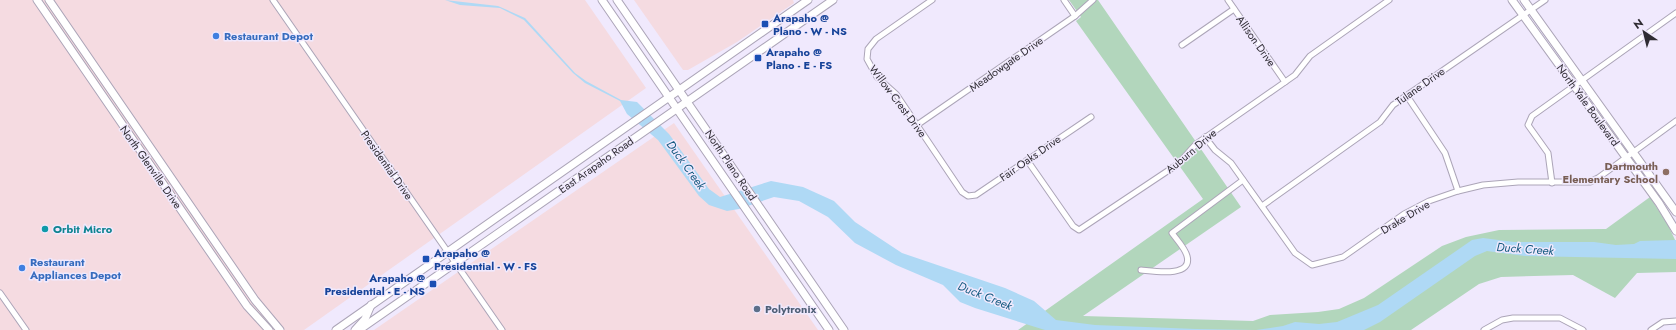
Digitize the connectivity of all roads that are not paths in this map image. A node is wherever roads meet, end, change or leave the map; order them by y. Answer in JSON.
{"nodes":[{"id":1,"x":37,"y":0,"type":"edge"},
{"id":2,"x":48,"y":0,"type":"edge"},
{"id":3,"x":273,"y":0,"type":"edge"},
{"id":4,"x":602,"y":0,"type":"edge"},
{"id":5,"x":617,"y":0,"type":"edge"},
{"id":6,"x":808,"y":0,"type":"edge"},
{"id":7,"x":833,"y":0,"type":"edge"},
{"id":8,"x":932,"y":0,"type":"edge"},
{"id":9,"x":1064,"y":0,"type":"edge"},
{"id":10,"x":1093,"y":0,"type":"edge"},
{"id":11,"x":1228,"y":0,"type":"edge"},
{"id":12,"x":1389,"y":0,"type":"edge"},
{"id":13,"x":1512,"y":0,"type":"edge"},
{"id":14,"x":1524,"y":0,"type":"edge"},
{"id":15,"x":1545,"y":0,"type":"edge"},
{"id":16,"x":53,"y":7,"type":"junction"},
{"id":17,"x":1234,"y":9,"type":"junction"},
{"id":18,"x":1531,"y":10,"type":"junction"},
{"id":19,"x":45,"y":12,"type":"junction"},
{"id":20,"x":1676,"y":13,"type":"edge"},
{"id":21,"x":1523,"y":15,"type":"junction"},
{"id":22,"x":1075,"y":16,"type":"junction"},
{"id":23,"x":1182,"y":45,"type":"dead end"},
{"id":24,"x":1581,"y":80,"type":"junction"},
{"id":25,"x":1285,"y":82,"type":"junction"},
{"id":26,"x":1573,"y":85,"type":"junction"},
{"id":27,"x":680,"y":89,"type":"junction"},
{"id":28,"x":1407,"y":96,"type":"junction"},
{"id":29,"x":668,"y":97,"type":"junction"},
{"id":30,"x":687,"y":100,"type":"junction"},
{"id":31,"x":123,"y":107,"type":"junction"},
{"id":32,"x":676,"y":109,"type":"junction"},
{"id":33,"x":114,"y":114,"type":"junction"},
{"id":34,"x":1091,"y":116,"type":"dead end"},
{"id":35,"x":1676,"y":121,"type":"edge"},
{"id":36,"x":917,"y":125,"type":"junction"},
{"id":37,"x":1205,"y":137,"type":"junction"},
{"id":38,"x":1633,"y":152,"type":"junction"},
{"id":39,"x":1625,"y":157,"type":"junction"},
{"id":40,"x":1027,"y":160,"type":"junction"},
{"id":41,"x":166,"y":170,"type":"junction"},
{"id":42,"x":157,"y":176,"type":"junction"},
{"id":43,"x":1243,"y":180,"type":"junction"},
{"id":44,"x":174,"y":182,"type":"junction"},
{"id":45,"x":1552,"y":182,"type":"junction"},
{"id":46,"x":166,"y":188,"type":"junction"},
{"id":47,"x":1458,"y":190,"type":"junction"},
{"id":48,"x":968,"y":196,"type":"joint"},
{"id":49,"x":1262,"y":206,"type":"junction"},
{"id":50,"x":1676,"y":212,"type":"edge"},
{"id":51,"x":1676,"y":231,"type":"edge"},
{"id":52,"x":447,"y":251,"type":"junction"},
{"id":53,"x":456,"y":263,"type":"junction"},
{"id":54,"x":1142,"y":270,"type":"dead end"},
{"id":55,"x":248,"y":290,"type":"junction"},
{"id":56,"x":0,"y":292,"type":"edge"},
{"id":57,"x":241,"y":296,"type":"junction"},
{"id":58,"x":371,"y":305,"type":"junction"},
{"id":59,"x":1676,"y":321,"type":"edge"},
{"id":60,"x":26,"y":330,"type":"edge"},
{"id":61,"x":269,"y":330,"type":"edge"},
{"id":62,"x":280,"y":330,"type":"edge"},
{"id":63,"x":336,"y":330,"type":"edge"},
{"id":64,"x":355,"y":330,"type":"edge"},
{"id":65,"x":360,"y":330,"type":"edge"},
{"id":66,"x":502,"y":330,"type":"edge"},
{"id":67,"x":829,"y":330,"type":"edge"},
{"id":68,"x":844,"y":330,"type":"edge"},
{"id":69,"x":1484,"y":330,"type":"edge"},
{"id":70,"x":1583,"y":330,"type":"edge"},
{"id":71,"x":1651,"y":330,"type":"edge"}],
"edges":[{"from":1,"to":19,"type":"main road","name":"North Glenville Drive"},
{"from":2,"to":16,"type":"main road","name":"North Glenville Drive"},
{"from":3,"to":52,"type":"street","name":"Presidential Drive"},
{"from":4,"to":29,"type":"main road","name":"North Plano Road"},
{"from":5,"to":27,"type":"main road","name":"North Plano Road"},
{"from":6,"to":27,"type":"main road","name":"East Arapaho Road"},
{"from":7,"to":30,"type":"main road","name":"East Arapaho Road"},
{"from":8,"to":36,"type":"street","name":"Willow Crest Drive"},
{"from":9,"to":22,"type":"street"},
{"from":10,"to":22,"type":"street","name":"Meadowgate Drive"},
{"from":11,"to":17,"type":"street","name":"Allison Drive"},
{"from":12,"to":25,"type":"street","name":"Auburn Drive"},
{"from":13,"to":21,"type":"main road","name":"North Yale Boulevard"},
{"from":14,"to":18,"type":"main road","name":"North Yale Boulevard"},
{"from":15,"to":18,"type":"street","name":"Tulane Drive"},
{"from":16,"to":19,"type":"main road"},
{"from":16,"to":31,"type":"main road","name":"North Glenville Drive"},
{"from":17,"to":23,"type":"street"},
{"from":17,"to":25,"type":"street","name":"Allison Drive"},
{"from":18,"to":21,"type":"street","name":"Tulane Drive"},
{"from":18,"to":24,"type":"main road","name":"North Yale Boulevard"},
{"from":19,"to":33,"type":"main road","name":"North Glenville Drive"},
{"from":20,"to":24,"type":"street"},
{"from":21,"to":26,"type":"main road","name":"North Yale Boulevard"},
{"from":21,"to":28,"type":"street","name":"Tulane Drive"},
{"from":22,"to":36,"type":"street","name":"Meadowgate Drive"},
{"from":24,"to":26,"type":"street"},
{"from":24,"to":38,"type":"main road","name":"North Yale Boulevard"},
{"from":25,"to":37,"type":"street","name":"Auburn Drive"},
{"from":26,"to":39,"type":"main road","name":"North Yale Boulevard"},
{"from":26,"to":45,"type":"street"},
{"from":27,"to":29,"type":"main road","name":"East Arapaho Road"},
{"from":27,"to":30,"type":"main road","name":"North Plano Road"},
{"from":28,"to":47,"type":"street"},
{"from":28,"to":49,"type":"street","name":"Tulane Drive"},
{"from":29,"to":32,"type":"main road","name":"North Plano Road"},
{"from":29,"to":52,"type":"main road","name":"East Arapaho Road"},
{"from":30,"to":32,"type":"main road","name":"East Arapaho Road"},
{"from":30,"to":68,"type":"main road","name":"North Plano Road"},
{"from":31,"to":33,"type":"main road"},
{"from":31,"to":41,"type":"main road","name":"North Glenville Drive"},
{"from":32,"to":53,"type":"main road","name":"East Arapaho Road"},
{"from":32,"to":67,"type":"main road","name":"North Plano Road"},
{"from":33,"to":42,"type":"main road","name":"North Glenville Drive"},
{"from":34,"to":40,"type":"street","name":"Fair Oaks Drive"},
{"from":35,"to":38,"type":"street","name":"Drake Drive"},
{"from":36,"to":48,"type":"street","name":"Willow Crest Drive"},
{"from":37,"to":40,"type":"street","name":"Auburn Drive"},
{"from":37,"to":43,"type":"street","name":"Drake Drive"},
{"from":38,"to":39,"type":"street","name":"Drake Drive"},
{"from":38,"to":50,"type":"main road","name":"North Yale Boulevard"},
{"from":39,"to":45,"type":"street","name":"Drake Drive"},
{"from":39,"to":51,"type":"main road","name":"North Yale Boulevard"},
{"from":40,"to":48,"type":"street","name":"Fair Oaks Drive"},
{"from":41,"to":42,"type":"main road"},
{"from":41,"to":44,"type":"main road","name":"North Glenville Drive"},
{"from":42,"to":46,"type":"main road","name":"North Glenville Drive"},
{"from":43,"to":49,"type":"street","name":"Drake Drive"},
{"from":43,"to":54,"type":"street"},
{"from":44,"to":46,"type":"main road"},
{"from":44,"to":55,"type":"main road","name":"North Glenville Drive"},
{"from":45,"to":47,"type":"street","name":"Drake Drive"},
{"from":46,"to":57,"type":"main road","name":"North Glenville Drive"},
{"from":47,"to":49,"type":"street","name":"Drake Drive"},
{"from":52,"to":53,"type":"street","name":"Presidential Drive"},
{"from":52,"to":58,"type":"main road","name":"East Arapaho Road"},
{"from":53,"to":65,"type":"main road","name":"East Arapaho Road"},
{"from":53,"to":66,"type":"street","name":"Presidential Drive"},
{"from":55,"to":57,"type":"main road"},
{"from":55,"to":62,"type":"main road","name":"North Glenville Drive"},
{"from":56,"to":60,"type":"street"},
{"from":57,"to":61,"type":"main road","name":"North Glenville Drive"},
{"from":58,"to":63,"type":"main road","name":"East Arapaho Road"},
{"from":58,"to":64,"type":"main road"},
{"from":59,"to":71,"type":"street"},
{"from":69,"to":70,"type":"street"}]}
